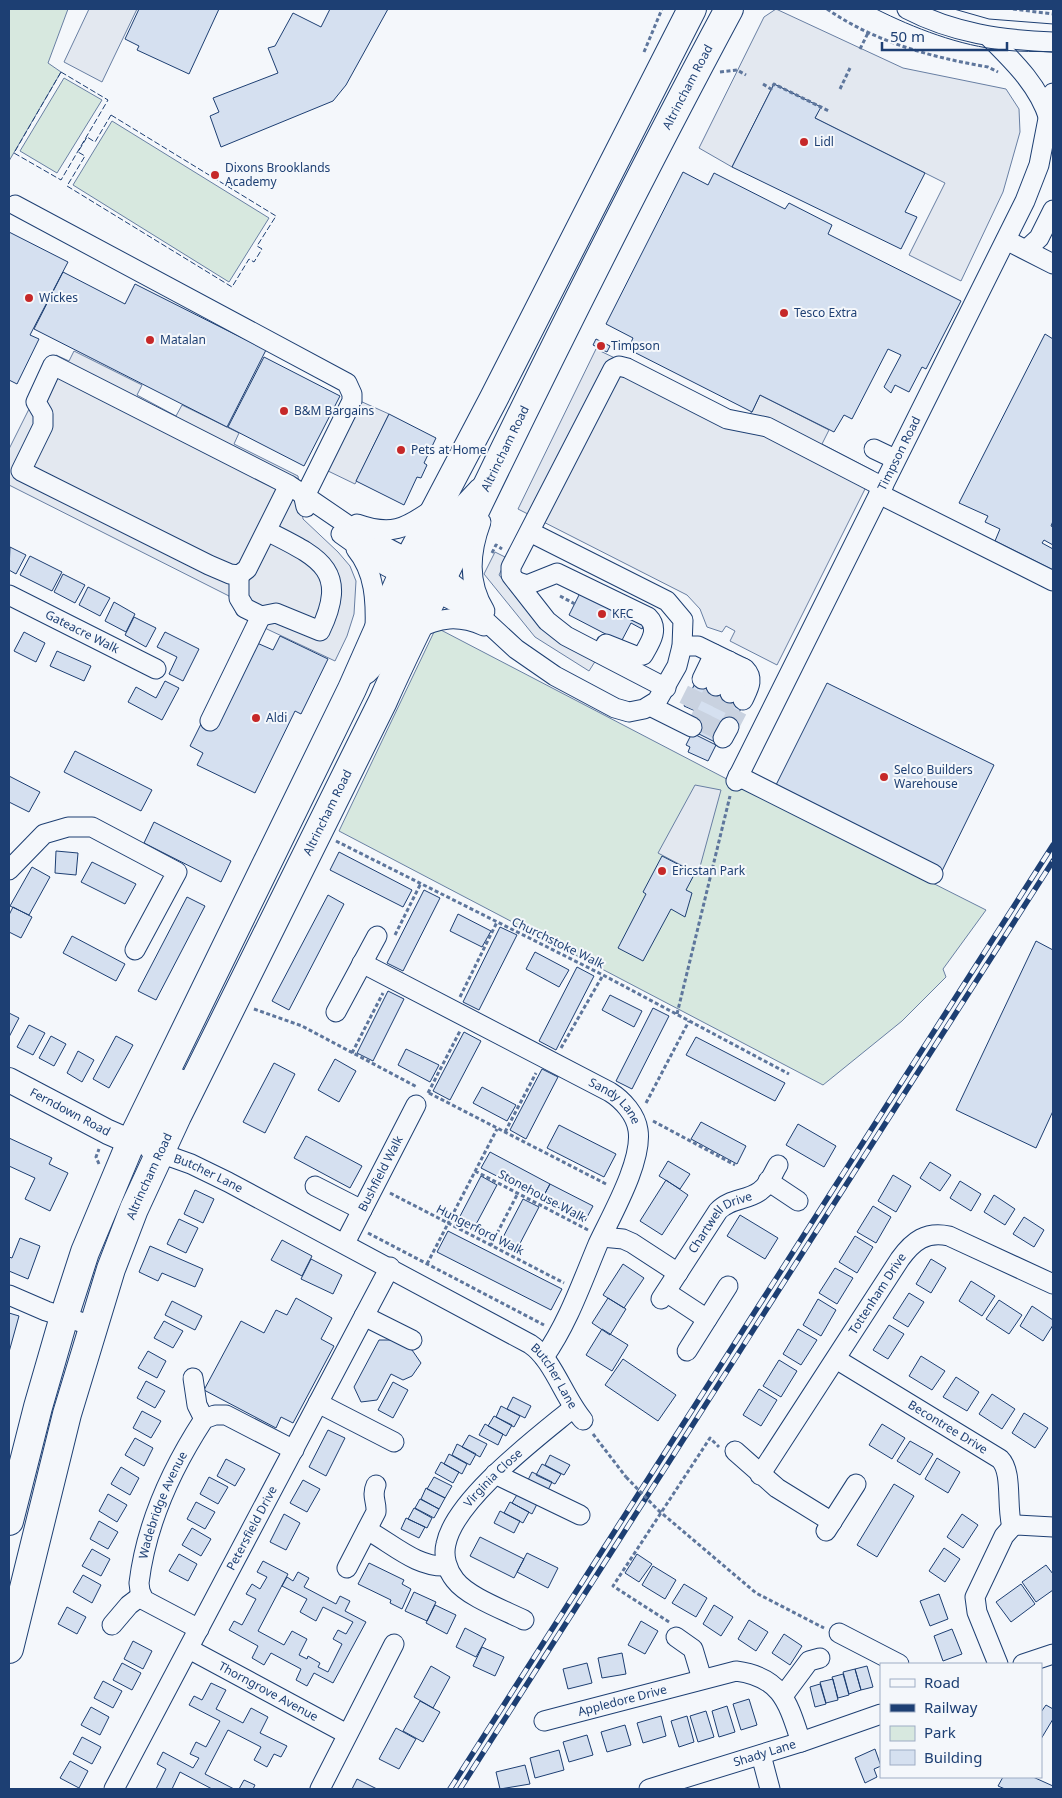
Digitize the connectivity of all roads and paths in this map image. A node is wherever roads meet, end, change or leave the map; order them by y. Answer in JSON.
{"nodes":[{"id":1,"x":729,"y":9,"type":"edge"},
{"id":2,"x":826,"y":9,"type":"edge"},
{"id":3,"x":907,"y":9,"type":"edge"},
{"id":4,"x":1013,"y":9,"type":"edge"},
{"id":5,"x":692,"y":10,"type":"edge"},
{"id":6,"x":1053,"y":14,"type":"edge"},
{"id":7,"x":868,"y":33,"type":"junction"},
{"id":8,"x":990,"y":38,"type":"junction"},
{"id":9,"x":1053,"y":42,"type":"edge"},
{"id":10,"x":860,"y":49,"type":"dead end"},
{"id":11,"x":850,"y":68,"type":"dead end"},
{"id":12,"x":714,"y":73,"type":"dead end"},
{"id":13,"x":1001,"y":74,"type":"dead end"},
{"id":14,"x":746,"y":75,"type":"dead end"},
{"id":15,"x":763,"y":84,"type":"dead end"},
{"id":16,"x":840,"y":89,"type":"dead end"},
{"id":17,"x":1053,"y":93,"type":"edge"},
{"id":18,"x":829,"y":111,"type":"dead end"},
{"id":19,"x":1049,"y":120,"type":"junction"},
{"id":20,"x":15,"y":205,"type":"dead end"},
{"id":21,"x":1053,"y":210,"type":"edge"},
{"id":22,"x":1006,"y":240,"type":"junction"},
{"id":23,"x":1027,"y":249,"type":"junction"},
{"id":24,"x":1053,"y":264,"type":"edge"},
{"id":25,"x":874,"y":449,"type":"dead end"},
{"id":26,"x":895,"y":460,"type":"junction"},
{"id":27,"x":495,"y":470,"type":"junction"},
{"id":28,"x":289,"y":485,"type":"junction"},
{"id":29,"x":881,"y":491,"type":"junction"},
{"id":30,"x":308,"y":504,"type":"junction"},
{"id":31,"x":437,"y":506,"type":"junction"},
{"id":32,"x":333,"y":515,"type":"junction"},
{"id":33,"x":269,"y":527,"type":"junction"},
{"id":34,"x":530,"y":532,"type":"junction"},
{"id":35,"x":341,"y":534,"type":"junction"},
{"id":36,"x":423,"y":574,"type":"junction"},
{"id":37,"x":239,"y":575,"type":"junction"},
{"id":38,"x":1053,"y":581,"type":"edge"},
{"id":39,"x":518,"y":582,"type":"junction"},
{"id":40,"x":9,"y":595,"type":"edge"},
{"id":41,"x":261,"y":616,"type":"junction"},
{"id":42,"x":416,"y":630,"type":"junction"},
{"id":43,"x":375,"y":633,"type":"junction"},
{"id":44,"x":501,"y":634,"type":"junction"},
{"id":45,"x":581,"y":644,"type":"junction"},
{"id":46,"x":688,"y":645,"type":"junction"},
{"id":47,"x":729,"y":661,"type":"junction"},
{"id":48,"x":156,"y":669,"type":"dead end"},
{"id":49,"x":666,"y":688,"type":"junction"},
{"id":50,"x":352,"y":689,"type":"junction"},
{"id":51,"x":650,"y":706,"type":"junction"},
{"id":52,"x":687,"y":719,"type":"dead end"},
{"id":53,"x":210,"y":721,"type":"dead end"},
{"id":54,"x":737,"y":778,"type":"junction"},
{"id":55,"x":317,"y":832,"type":"junction"},
{"id":56,"x":9,"y":870,"type":"edge"},
{"id":57,"x":933,"y":874,"type":"dead end"},
{"id":58,"x":421,"y":883,"type":"junction"},
{"id":59,"x":497,"y":922,"type":"junction"},
{"id":60,"x":386,"y":936,"type":"joint"},
{"id":61,"x":135,"y":950,"type":"dead end"},
{"id":62,"x":362,"y":964,"type":"junction"},
{"id":63,"x":603,"y":974,"type":"junction"},
{"id":64,"x":390,"y":978,"type":"junction"},
{"id":65,"x":336,"y":1012,"type":"dead end"},
{"id":66,"x":460,"y":1014,"type":"junction"},
{"id":67,"x":677,"y":1014,"type":"junction"},
{"id":68,"x":689,"y":1021,"type":"junction"},
{"id":69,"x":218,"y":1033,"type":"junction"},
{"id":70,"x":352,"y":1052,"type":"dead end"},
{"id":71,"x":549,"y":1059,"type":"junction"},
{"id":72,"x":789,"y":1074,"type":"dead end"},
{"id":73,"x":9,"y":1080,"type":"edge"},
{"id":74,"x":422,"y":1099,"type":"joint"},
{"id":75,"x":636,"y":1121,"type":"junction"},
{"id":76,"x":497,"y":1129,"type":"dead end"},
{"id":77,"x":505,"y":1132,"type":"dead end"},
{"id":78,"x":132,"y":1142,"type":"junction"},
{"id":79,"x":159,"y":1153,"type":"junction"},
{"id":80,"x":735,"y":1165,"type":"dead end"},
{"id":81,"x":778,"y":1165,"type":"dead end"},
{"id":82,"x":475,"y":1170,"type":"junction"},
{"id":83,"x":768,"y":1181,"type":"junction"},
{"id":84,"x":315,"y":1186,"type":"dead end"},
{"id":85,"x":374,"y":1186,"type":"junction"},
{"id":86,"x":518,"y":1192,"type":"junction"},
{"id":87,"x":793,"y":1198,"type":"dead end"},
{"id":88,"x":358,"y":1218,"type":"junction"},
{"id":89,"x":448,"y":1222,"type":"junction"},
{"id":90,"x":602,"y":1237,"type":"junction"},
{"id":91,"x":345,"y":1243,"type":"junction"},
{"id":92,"x":491,"y":1245,"type":"junction"},
{"id":93,"x":427,"y":1264,"type":"junction"},
{"id":94,"x":390,"y":1267,"type":"junction"},
{"id":95,"x":678,"y":1273,"type":"junction"},
{"id":96,"x":418,"y":1283,"type":"junction"},
{"id":97,"x":1053,"y":1284,"type":"edge"},
{"id":98,"x":728,"y":1286,"type":"dead end"},
{"id":99,"x":578,"y":1290,"type":"junction"},
{"id":100,"x":9,"y":1295,"type":"edge"},
{"id":101,"x":364,"y":1316,"type":"junction"},
{"id":102,"x":64,"y":1317,"type":"junction"},
{"id":103,"x":707,"y":1319,"type":"junction"},
{"id":104,"x":93,"y":1326,"type":"junction"},
{"id":105,"x":559,"y":1333,"type":"junction"},
{"id":106,"x":412,"y":1340,"type":"dead end"},
{"id":107,"x":687,"y":1351,"type":"dead end"},
{"id":108,"x":544,"y":1357,"type":"junction"},
{"id":109,"x":836,"y":1359,"type":"junction"},
{"id":110,"x":193,"y":1378,"type":"dead end"},
{"id":111,"x":318,"y":1403,"type":"junction"},
{"id":112,"x":578,"y":1414,"type":"junction"},
{"id":113,"x":204,"y":1419,"type":"junction"},
{"id":114,"x":394,"y":1442,"type":"dead end"},
{"id":115,"x":294,"y":1450,"type":"junction"},
{"id":116,"x":735,"y":1451,"type":"joint"},
{"id":117,"x":495,"y":1474,"type":"junction"},
{"id":118,"x":760,"y":1475,"type":"junction"},
{"id":119,"x":856,"y":1484,"type":"dead end"},
{"id":120,"x":376,"y":1485,"type":"dead end"},
{"id":121,"x":10,"y":1506,"type":"edge"},
{"id":122,"x":44,"y":1506,"type":"junction"},
{"id":123,"x":662,"y":1514,"type":"junction"},
{"id":124,"x":580,"y":1516,"type":"dead end"},
{"id":125,"x":1012,"y":1527,"type":"junction"},
{"id":126,"x":1053,"y":1527,"type":"edge"},
{"id":127,"x":367,"y":1530,"type":"junction"},
{"id":128,"x":448,"y":1566,"type":"junction"},
{"id":129,"x":347,"y":1568,"type":"dead end"},
{"id":130,"x":142,"y":1596,"type":"junction"},
{"id":131,"x":524,"y":1620,"type":"dead end"},
{"id":132,"x":112,"y":1625,"type":"dead end"},
{"id":133,"x":199,"y":1629,"type":"junction"},
{"id":134,"x":839,"y":1633,"type":"joint"},
{"id":135,"x":676,"y":1637,"type":"joint"},
{"id":136,"x":394,"y":1644,"type":"dead end"},
{"id":137,"x":9,"y":1649,"type":"edge"},
{"id":138,"x":188,"y":1649,"type":"junction"},
{"id":139,"x":1053,"y":1654,"type":"edge"},
{"id":140,"x":820,"y":1658,"type":"dead end"},
{"id":141,"x":897,"y":1663,"type":"edge"},
{"id":142,"x":998,"y":1663,"type":"edge"},
{"id":143,"x":1026,"y":1663,"type":"edge"},
{"id":144,"x":702,"y":1679,"type":"junction"},
{"id":145,"x":783,"y":1696,"type":"junction"},
{"id":146,"x":880,"y":1714,"type":"edge"},
{"id":147,"x":544,"y":1721,"type":"dead end"},
{"id":148,"x":348,"y":1734,"type":"junction"},
{"id":149,"x":801,"y":1742,"type":"junction"},
{"id":150,"x":761,"y":1755,"type":"junction"},
{"id":151,"x":114,"y":1789,"type":"edge"},
{"id":152,"x":320,"y":1789,"type":"edge"},
{"id":153,"x":648,"y":1789,"type":"edge"},
{"id":154,"x":770,"y":1789,"type":"edge"}],
"edges":[{"from":1,"to":27,"type":"highway","name":"Altrincham Road"},
{"from":2,"to":7,"type":"path"},
{"from":3,"to":8,"type":"street"},
{"from":4,"to":6,"type":"path"},
{"from":5,"to":31,"type":"highway","name":"Altrincham Road"},
{"from":7,"to":10,"type":"path"},
{"from":7,"to":13,"type":"path"},
{"from":8,"to":9,"type":"street"},
{"from":8,"to":19,"type":"street"},
{"from":11,"to":16,"type":"path"},
{"from":12,"to":14,"type":"path"},
{"from":15,"to":18,"type":"path"},
{"from":17,"to":19,"type":"street","name":"Timpson Road"},
{"from":19,"to":22,"type":"street","name":"Timpson Road"},
{"from":20,"to":30,"type":"street"},
{"from":21,"to":23,"type":"street"},
{"from":22,"to":23,"type":"street"},
{"from":22,"to":26,"type":"street","name":"Timpson Road"},
{"from":23,"to":24,"type":"street"},
{"from":25,"to":26,"type":"street"},
{"from":26,"to":29,"type":"street","name":"Timpson Road"},
{"from":27,"to":36,"type":"highway","name":"Altrincham Road"},
{"from":27,"to":44,"type":"street"},
{"from":28,"to":30,"type":"street"},
{"from":28,"to":33,"type":"street"},
{"from":28,"to":37,"type":"street"},
{"from":29,"to":34,"type":"street"},
{"from":29,"to":38,"type":"street"},
{"from":29,"to":54,"type":"street","name":"Timpson Road"},
{"from":30,"to":32,"type":"street"},
{"from":30,"to":33,"type":"street"},
{"from":30,"to":35,"type":"street"},
{"from":31,"to":32,"type":"street"},
{"from":31,"to":36,"type":"highway","name":"Altrincham Road"},
{"from":32,"to":36,"type":"street"},
{"from":33,"to":37,"type":"street"},
{"from":33,"to":41,"type":"street"},
{"from":34,"to":39,"type":"street"},
{"from":34,"to":46,"type":"street"},
{"from":35,"to":36,"type":"street"},
{"from":35,"to":43,"type":"street"},
{"from":36,"to":42,"type":"highway","name":"Altrincham Road"},
{"from":36,"to":43,"type":"highway","name":"Altrincham Road"},
{"from":36,"to":44,"type":"street"},
{"from":36,"to":50,"type":"street"},
{"from":37,"to":41,"type":"street"},
{"from":39,"to":45,"type":"street"},
{"from":39,"to":45,"type":"street"},
{"from":40,"to":48,"type":"street","name":"Gateacre Walk"},
{"from":41,"to":53,"type":"street"},
{"from":42,"to":44,"type":"street"},
{"from":42,"to":55,"type":"highway","name":"Altrincham Road"},
{"from":43,"to":50,"type":"highway","name":"Altrincham Road"},
{"from":44,"to":51,"type":"street"},
{"from":45,"to":49,"type":"street"},
{"from":46,"to":47,"type":"street"},
{"from":46,"to":49,"type":"street"},
{"from":47,"to":47,"type":"street"},
{"from":49,"to":51,"type":"street"},
{"from":50,"to":78,"type":"highway","name":"Altrincham Road"},
{"from":51,"to":52,"type":"street"},
{"from":54,"to":57,"type":"street"},
{"from":54,"to":67,"type":"path"},
{"from":55,"to":58,"type":"path","name":"Churchstoke Walk"},
{"from":55,"to":69,"type":"highway","name":"Altrincham Road"},
{"from":56,"to":61,"type":"street"},
{"from":58,"to":59,"type":"path","name":"Churchstoke Walk"},
{"from":58,"to":60,"type":"path"},
{"from":59,"to":63,"type":"path","name":"Churchstoke Walk"},
{"from":59,"to":66,"type":"path"},
{"from":60,"to":62,"type":"street"},
{"from":62,"to":64,"type":"street","name":"Sandy Lane"},
{"from":62,"to":65,"type":"street"},
{"from":63,"to":67,"type":"path","name":"Churchstoke Walk"},
{"from":63,"to":71,"type":"path"},
{"from":64,"to":66,"type":"street","name":"Sandy Lane"},
{"from":64,"to":70,"type":"path"},
{"from":66,"to":71,"type":"street","name":"Sandy Lane"},
{"from":66,"to":74,"type":"path"},
{"from":67,"to":68,"type":"path","name":"Churchstoke Walk"},
{"from":68,"to":72,"type":"path","name":"Churchstoke Walk"},
{"from":68,"to":75,"type":"path"},
{"from":69,"to":78,"type":"main road"},
{"from":69,"to":79,"type":"highway","name":"Altrincham Road"},
{"from":71,"to":75,"type":"street","name":"Sandy Lane"},
{"from":71,"to":77,"type":"path"},
{"from":73,"to":78,"type":"main road","name":"Ferndown Road"},
{"from":74,"to":85,"type":"street","name":"Bushfield Walk"},
{"from":75,"to":80,"type":"path"},
{"from":75,"to":90,"type":"street","name":"Sandy Lane"},
{"from":76,"to":82,"type":"path"},
{"from":78,"to":79,"type":"street","name":"Butcher Lane"},
{"from":78,"to":102,"type":"highway","name":"Altrincham Road"},
{"from":79,"to":91,"type":"street","name":"Butcher Lane"},
{"from":79,"to":104,"type":"highway","name":"Altrincham Road"},
{"from":81,"to":83,"type":"street","name":"Chartwell Drive"},
{"from":82,"to":86,"type":"path","name":"Stonehouse Walk"},
{"from":82,"to":89,"type":"path"},
{"from":83,"to":87,"type":"street"},
{"from":83,"to":95,"type":"street","name":"Chartwell Drive"},
{"from":84,"to":88,"type":"street"},
{"from":85,"to":88,"type":"street","name":"Bushfield Walk"},
{"from":85,"to":89,"type":"path","name":"Hungerford Walk"},
{"from":86,"to":90,"type":"path","name":"Stonehouse Walk"},
{"from":86,"to":92,"type":"path"},
{"from":88,"to":91,"type":"street","name":"Bushfield Walk"},
{"from":88,"to":93,"type":"path"},
{"from":89,"to":92,"type":"path","name":"Hungerford Walk"},
{"from":89,"to":93,"type":"path"},
{"from":90,"to":95,"type":"street"},
{"from":90,"to":99,"type":"street","name":"Sandy Lane"},
{"from":91,"to":94,"type":"street","name":"Butcher Lane"},
{"from":92,"to":99,"type":"path","name":"Hungerford Walk"},
{"from":93,"to":96,"type":"path"},
{"from":93,"to":105,"type":"path"},
{"from":94,"to":96,"type":"street","name":"Butcher Lane"},
{"from":94,"to":101,"type":"street","name":"Petersfield Drive"},
{"from":95,"to":103,"type":"street","name":"Chartwell Drive"},
{"from":96,"to":108,"type":"street","name":"Butcher Lane"},
{"from":97,"to":109,"type":"street","name":"Tottenham Drive"},
{"from":98,"to":103,"type":"street"},
{"from":99,"to":105,"type":"street","name":"Sandy Lane"},
{"from":100,"to":102,"type":"street"},
{"from":101,"to":106,"type":"street"},
{"from":101,"to":111,"type":"street","name":"Petersfield Drive"},
{"from":102,"to":104,"type":"street"},
{"from":102,"to":121,"type":"highway","name":"Altrincham Road"},
{"from":103,"to":107,"type":"street"},
{"from":104,"to":122,"type":"highway","name":"Altrincham Road"},
{"from":105,"to":108,"type":"street","name":"Sandy Lane"},
{"from":108,"to":112,"type":"street","name":"Butcher Lane"},
{"from":109,"to":118,"type":"street","name":"Tottenham Drive"},
{"from":109,"to":125,"type":"street","name":"Becontree Drive"},
{"from":110,"to":113,"type":"street"},
{"from":111,"to":114,"type":"street"},
{"from":111,"to":115,"type":"street","name":"Petersfield Drive"},
{"from":112,"to":117,"type":"street","name":"Virginia Close"},
{"from":112,"to":123,"type":"path","name":"Butcher Lane","bridge":true},
{"from":113,"to":115,"type":"street"},
{"from":113,"to":130,"type":"street","name":"Wadebridge Avenue"},
{"from":115,"to":133,"type":"street","name":"Petersfield Drive"},
{"from":116,"to":118,"type":"street"},
{"from":116,"to":123,"type":"path"},
{"from":117,"to":124,"type":"street"},
{"from":117,"to":128,"type":"street","name":"Virginia Close"},
{"from":118,"to":119,"type":"street"},
{"from":120,"to":127,"type":"street"},
{"from":121,"to":122,"type":"street"},
{"from":122,"to":137,"type":"highway","name":"Altrincham Road"},
{"from":123,"to":134,"type":"path","name":"Butcher Lane"},
{"from":123,"to":135,"type":"path"},
{"from":125,"to":126,"type":"street"},
{"from":125,"to":142,"type":"street"},
{"from":127,"to":128,"type":"street"},
{"from":127,"to":129,"type":"street"},
{"from":128,"to":131,"type":"street"},
{"from":130,"to":132,"type":"street"},
{"from":130,"to":133,"type":"street"},
{"from":133,"to":138,"type":"street","name":"Petersfield Drive"},
{"from":134,"to":141,"type":"street"},
{"from":135,"to":144,"type":"street"},
{"from":136,"to":148,"type":"street"},
{"from":138,"to":148,"type":"street","name":"Thorngrove Avenue"},
{"from":138,"to":151,"type":"street","name":"Petersfield Drive"},
{"from":139,"to":143,"type":"street"},
{"from":140,"to":145,"type":"street"},
{"from":144,"to":145,"type":"street","name":"Appledore Drive"},
{"from":144,"to":147,"type":"street","name":"Appledore Drive"},
{"from":145,"to":149,"type":"street","name":"Appledore Drive"},
{"from":146,"to":149,"type":"street","name":"Shady Lane"},
{"from":148,"to":152,"type":"street"},
{"from":149,"to":150,"type":"street","name":"Shady Lane"},
{"from":150,"to":153,"type":"street","name":"Shady Lane"},
{"from":150,"to":154,"type":"street"}]}
